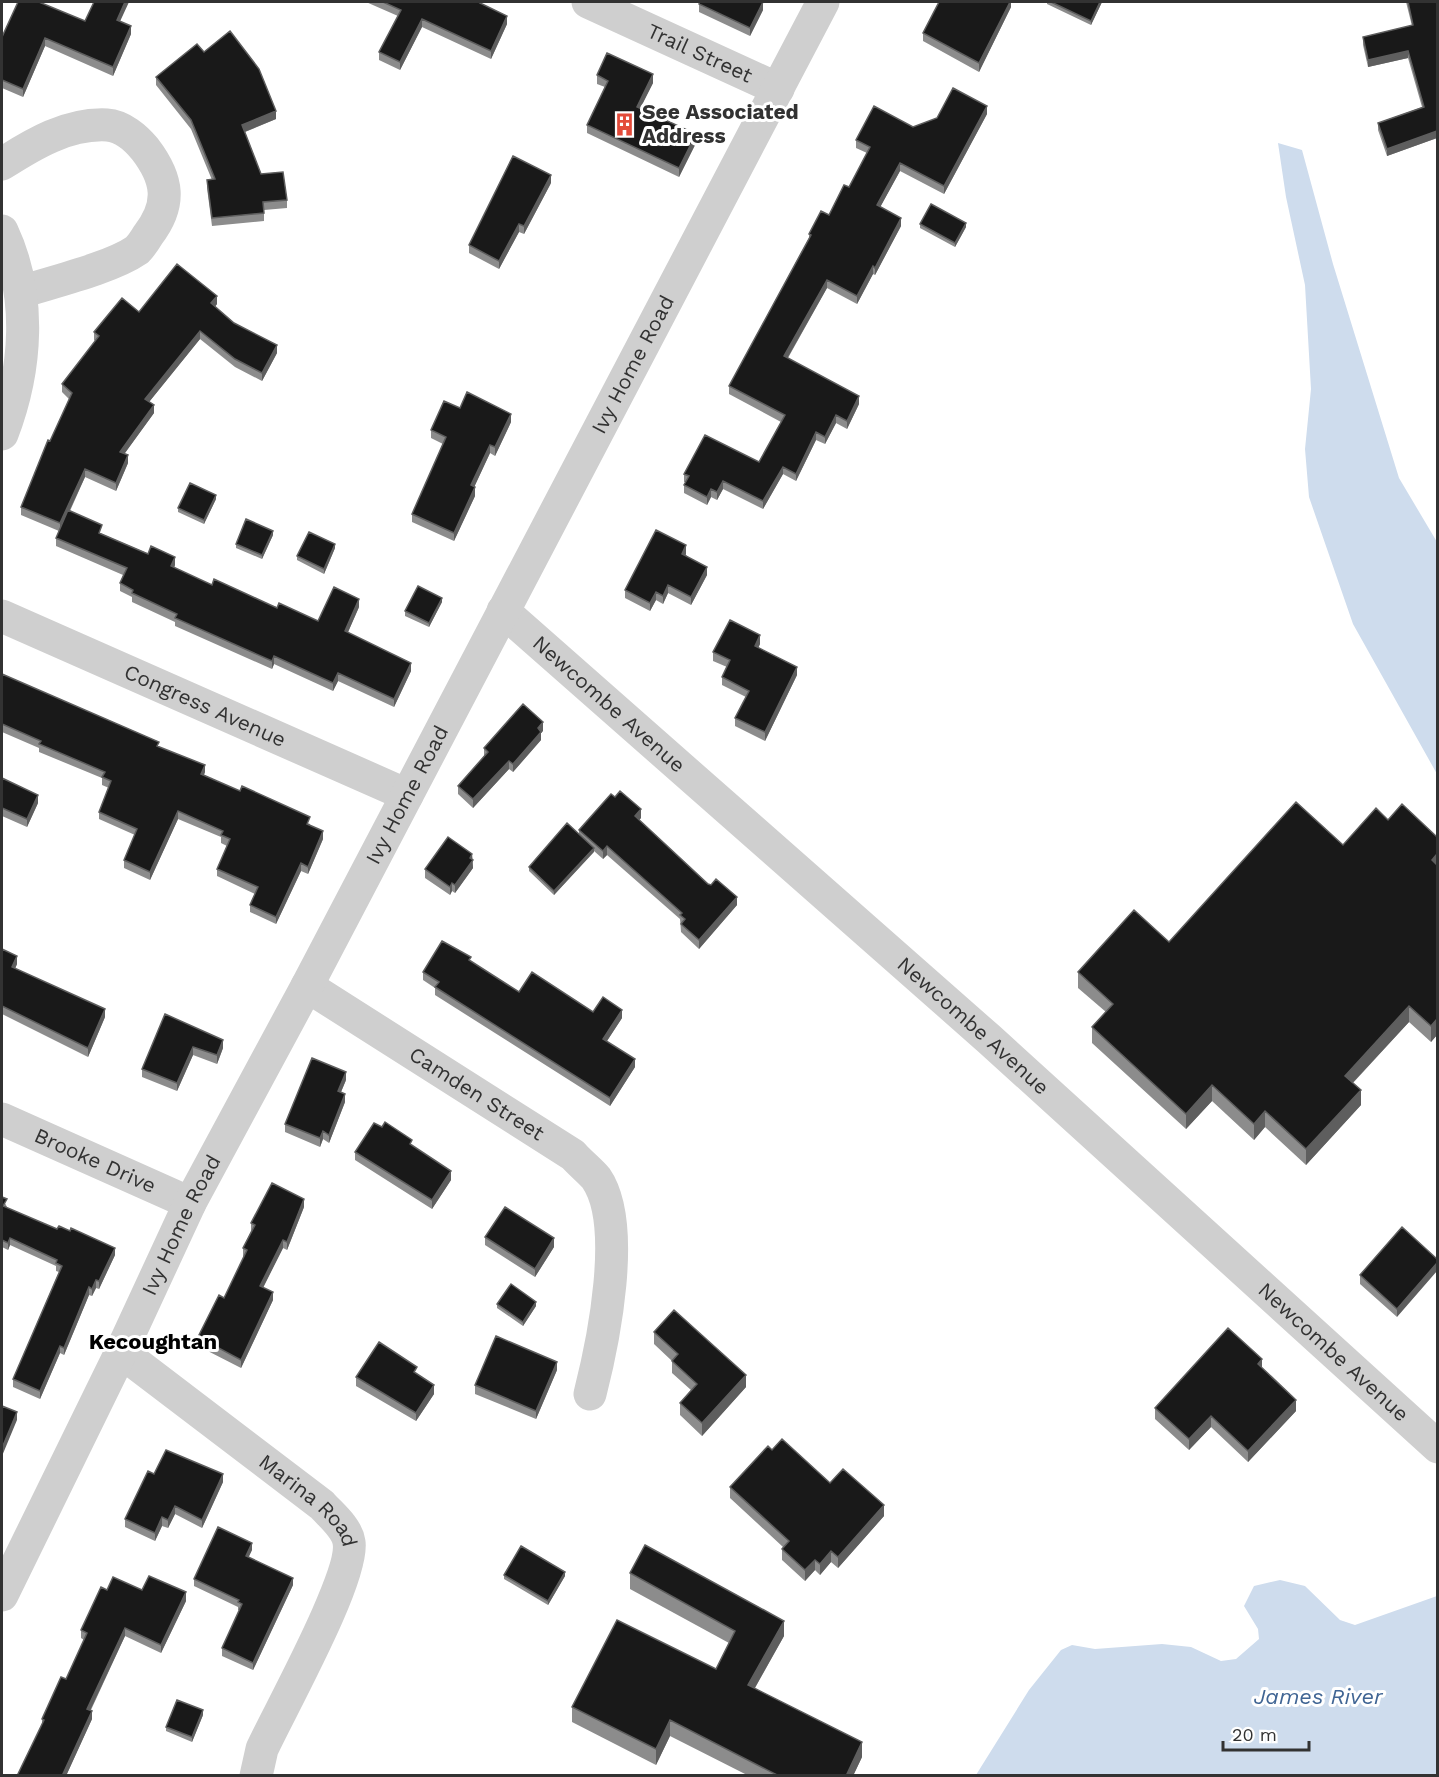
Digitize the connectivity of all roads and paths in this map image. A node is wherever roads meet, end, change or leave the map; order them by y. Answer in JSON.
{"nodes":[{"id":1,"x":588,"y":2,"type":"edge"},
{"id":2,"x":823,"y":2,"type":"edge"},
{"id":3,"x":778,"y":89,"type":"junction"},
{"id":4,"x":2,"y":164,"type":"edge"},
{"id":5,"x":2,"y":231,"type":"edge"},
{"id":6,"x":21,"y":292,"type":"junction"},
{"id":7,"x":2,"y":434,"type":"edge"},
{"id":8,"x":503,"y":611,"type":"junction"},
{"id":9,"x":2,"y":616,"type":"edge"},
{"id":10,"x":407,"y":795,"type":"junction"},
{"id":11,"x":307,"y":986,"type":"junction"},
{"id":12,"x":2,"y":1119,"type":"edge"},
{"id":13,"x":190,"y":1203,"type":"junction"},
{"id":14,"x":121,"y":1352,"type":"junction"},
{"id":15,"x":590,"y":1394,"type":"dead end"},
{"id":16,"x":1437,"y":1447,"type":"edge"},
{"id":17,"x":5,"y":1578,"type":"edge"},
{"id":18,"x":256,"y":1776,"type":"edge"}],
"edges":[{"from":1,"to":3,"type":"street","name":"Trail Street"},
{"from":2,"to":3,"type":"street","name":"Ivy Home Road"},
{"from":3,"to":8,"type":"street","name":"Ivy Home Road"},
{"from":4,"to":6,"type":"street"},
{"from":5,"to":6,"type":"street"},
{"from":6,"to":7,"type":"street"},
{"from":8,"to":10,"type":"street","name":"Ivy Home Road"},
{"from":8,"to":16,"type":"street","name":"Newcombe Avenue"},
{"from":9,"to":10,"type":"street","name":"Congress Avenue"},
{"from":10,"to":11,"type":"street","name":"Ivy Home Road"},
{"from":11,"to":13,"type":"street","name":"Ivy Home Road"},
{"from":11,"to":15,"type":"street","name":"Camden Street"},
{"from":12,"to":13,"type":"street","name":"Brooke Drive"},
{"from":13,"to":14,"type":"street","name":"Ivy Home Road"},
{"from":14,"to":17,"type":"street","name":"Ivy Home Road"},
{"from":14,"to":18,"type":"street","name":"Marina Road"}]}
